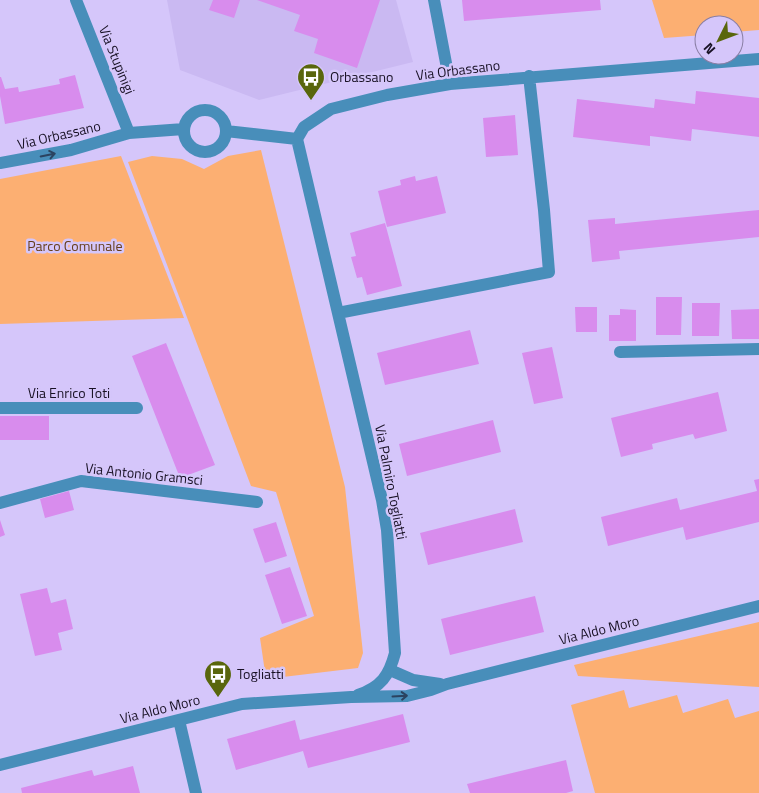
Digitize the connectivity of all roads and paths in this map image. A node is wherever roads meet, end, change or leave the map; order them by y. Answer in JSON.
{"nodes":[{"id":1,"x":76,"y":0,"type":"edge"},
{"id":2,"x":434,"y":0,"type":"edge"},
{"id":3,"x":759,"y":60,"type":"edge"},
{"id":4,"x":529,"y":76,"type":"junction"},
{"id":5,"x":450,"y":84,"type":"junction"},
{"id":6,"x":184,"y":129,"type":"junction"},
{"id":7,"x":226,"y":131,"type":"junction"},
{"id":8,"x":129,"y":133,"type":"junction"},
{"id":9,"x":297,"y":139,"type":"junction"},
{"id":10,"x":0,"y":163,"type":"edge"},
{"id":11,"x":338,"y":313,"type":"junction"},
{"id":12,"x":759,"y":348,"type":"edge"},
{"id":13,"x":620,"y":352,"type":"dead end"},
{"id":14,"x":0,"y":408,"type":"edge"},
{"id":15,"x":137,"y":408,"type":"dead end"},
{"id":16,"x":257,"y":502,"type":"dead end"},
{"id":17,"x":0,"y":503,"type":"edge"},
{"id":18,"x":759,"y":606,"type":"edge"},
{"id":19,"x":390,"y":670,"type":"junction"},
{"id":20,"x":447,"y":684,"type":"junction"},
{"id":21,"x":351,"y":697,"type":"junction"},
{"id":22,"x":179,"y":720,"type":"junction"},
{"id":23,"x":0,"y":764,"type":"edge"},
{"id":24,"x":196,"y":793,"type":"edge"}],
"edges":[{"from":1,"to":8,"type":"street","name":"Via Stupinigi"},
{"from":2,"to":5,"type":"street"},
{"from":3,"to":4,"type":"street","name":"Via Orbassano"},
{"from":4,"to":5,"type":"street","name":"Via Orbassano"},
{"from":4,"to":11,"type":"street"},
{"from":5,"to":9,"type":"street","name":"Via Orbassano"},
{"from":6,"to":7,"type":"street"},
{"from":6,"to":7,"type":"street"},
{"from":6,"to":8,"type":"street","name":"Via Orbassano"},
{"from":7,"to":9,"type":"street"},
{"from":10,"to":8,"type":"street","name":"Via Orbassano","one_way":true},
{"from":9,"to":11,"type":"street","name":"Via Palmiro Togliatti"},
{"from":11,"to":19,"type":"street","name":"Via Palmiro Togliatti"},
{"from":12,"to":13,"type":"street"},
{"from":14,"to":15,"type":"street","name":"Via Enrico Toti"},
{"from":16,"to":17,"type":"street","name":"Via Antonio Gramsci"},
{"from":18,"to":20,"type":"street","name":"Via Aldo Moro"},
{"from":19,"to":20,"type":"street","name":"Via Aldo Moro"},
{"from":19,"to":21,"type":"street"},
{"from":21,"to":20,"type":"street","name":"Via Aldo Moro","one_way":true},
{"from":21,"to":22,"type":"street","name":"Via Aldo Moro"},
{"from":22,"to":23,"type":"street","name":"Via Aldo Moro"},
{"from":22,"to":24,"type":"street"}]}
